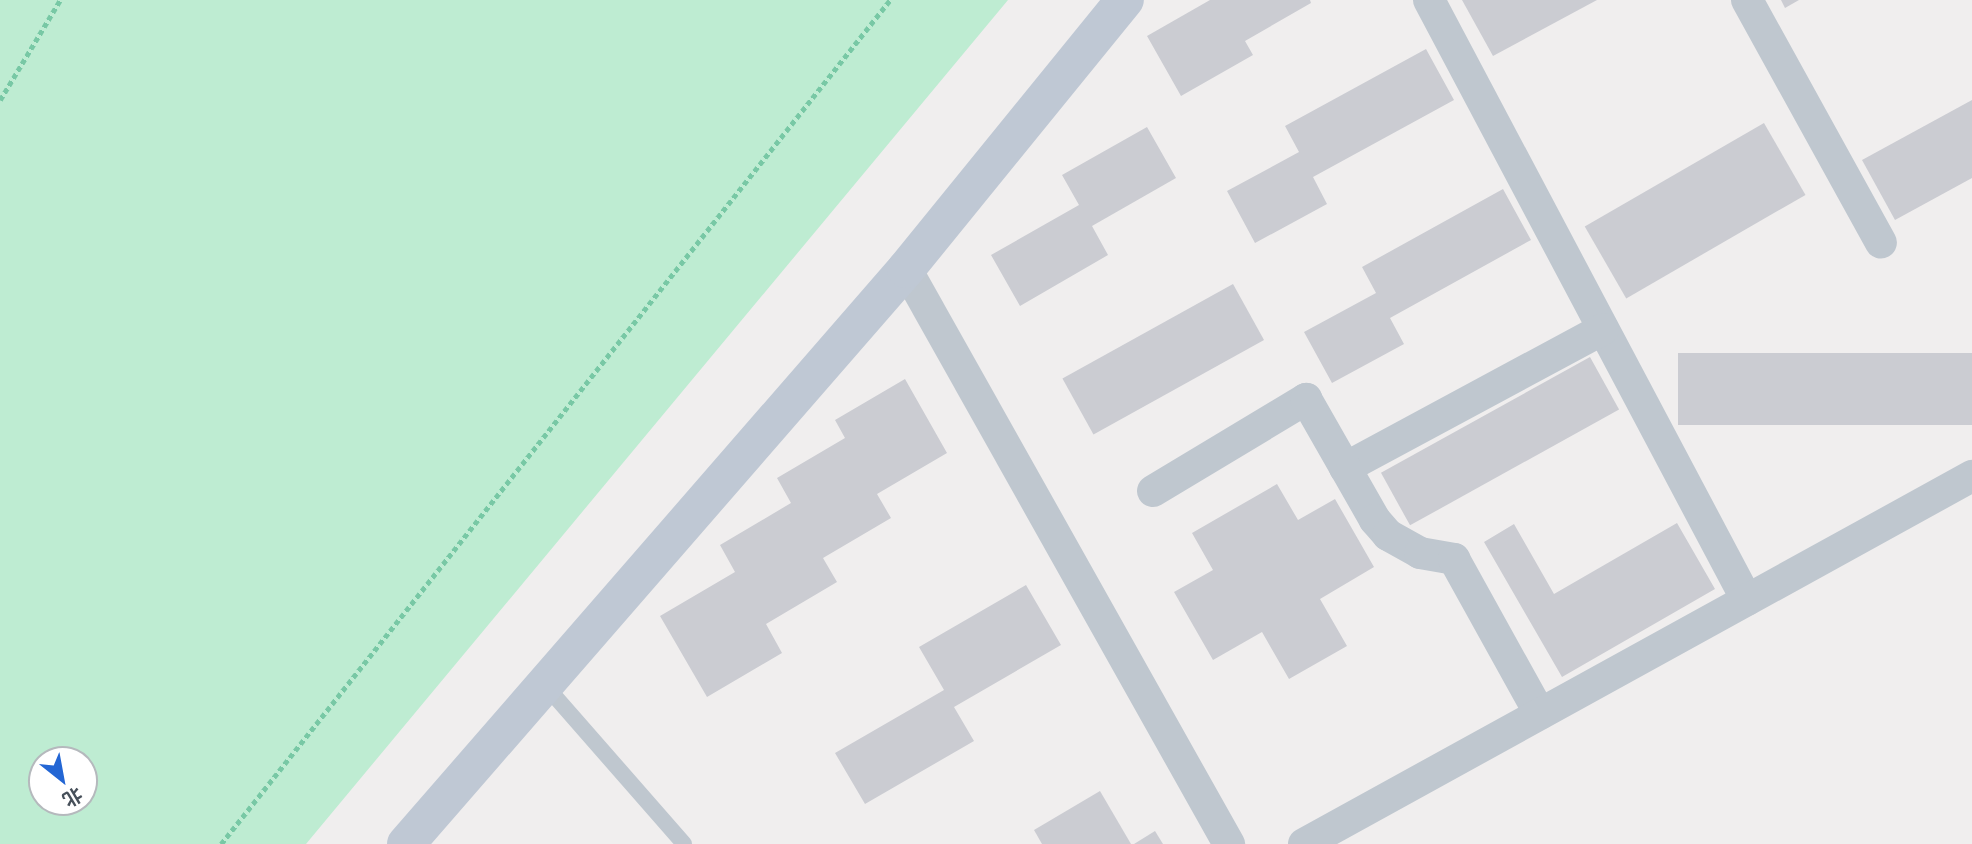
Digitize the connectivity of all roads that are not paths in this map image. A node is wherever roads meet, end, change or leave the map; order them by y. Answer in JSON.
{"nodes":[{"id":1,"x":1125,"y":0,"type":"edge"},
{"id":2,"x":1429,"y":0,"type":"edge"},
{"id":3,"x":1746,"y":0,"type":"edge"},
{"id":4,"x":1881,"y":243,"type":"dead end"},
{"id":5,"x":906,"y":269,"type":"junction"},
{"id":6,"x":1603,"y":328,"type":"junction"},
{"id":7,"x":1345,"y":468,"type":"junction"},
{"id":8,"x":1972,"y":476,"type":"edge"},
{"id":9,"x":1153,"y":491,"type":"dead end"},
{"id":10,"x":1747,"y":600,"type":"junction"},
{"id":11,"x":545,"y":685,"type":"junction"},
{"id":12,"x":1540,"y":714,"type":"junction"},
{"id":13,"x":406,"y":844,"type":"edge"},
{"id":14,"x":684,"y":844,"type":"edge"},
{"id":15,"x":1229,"y":844,"type":"edge"},
{"id":16,"x":1304,"y":844,"type":"edge"}],
"edges":[{"from":1,"to":5,"type":"main road"},
{"from":2,"to":6,"type":"street"},
{"from":3,"to":4,"type":"street"},
{"from":5,"to":11,"type":"main road"},
{"from":5,"to":15,"type":"street"},
{"from":6,"to":7,"type":"street"},
{"from":6,"to":10,"type":"street"},
{"from":7,"to":9,"type":"street"},
{"from":7,"to":12,"type":"street"},
{"from":8,"to":10,"type":"street"},
{"from":10,"to":12,"type":"street"},
{"from":11,"to":13,"type":"main road"},
{"from":11,"to":14,"type":"lane"},
{"from":12,"to":16,"type":"street"}]}
